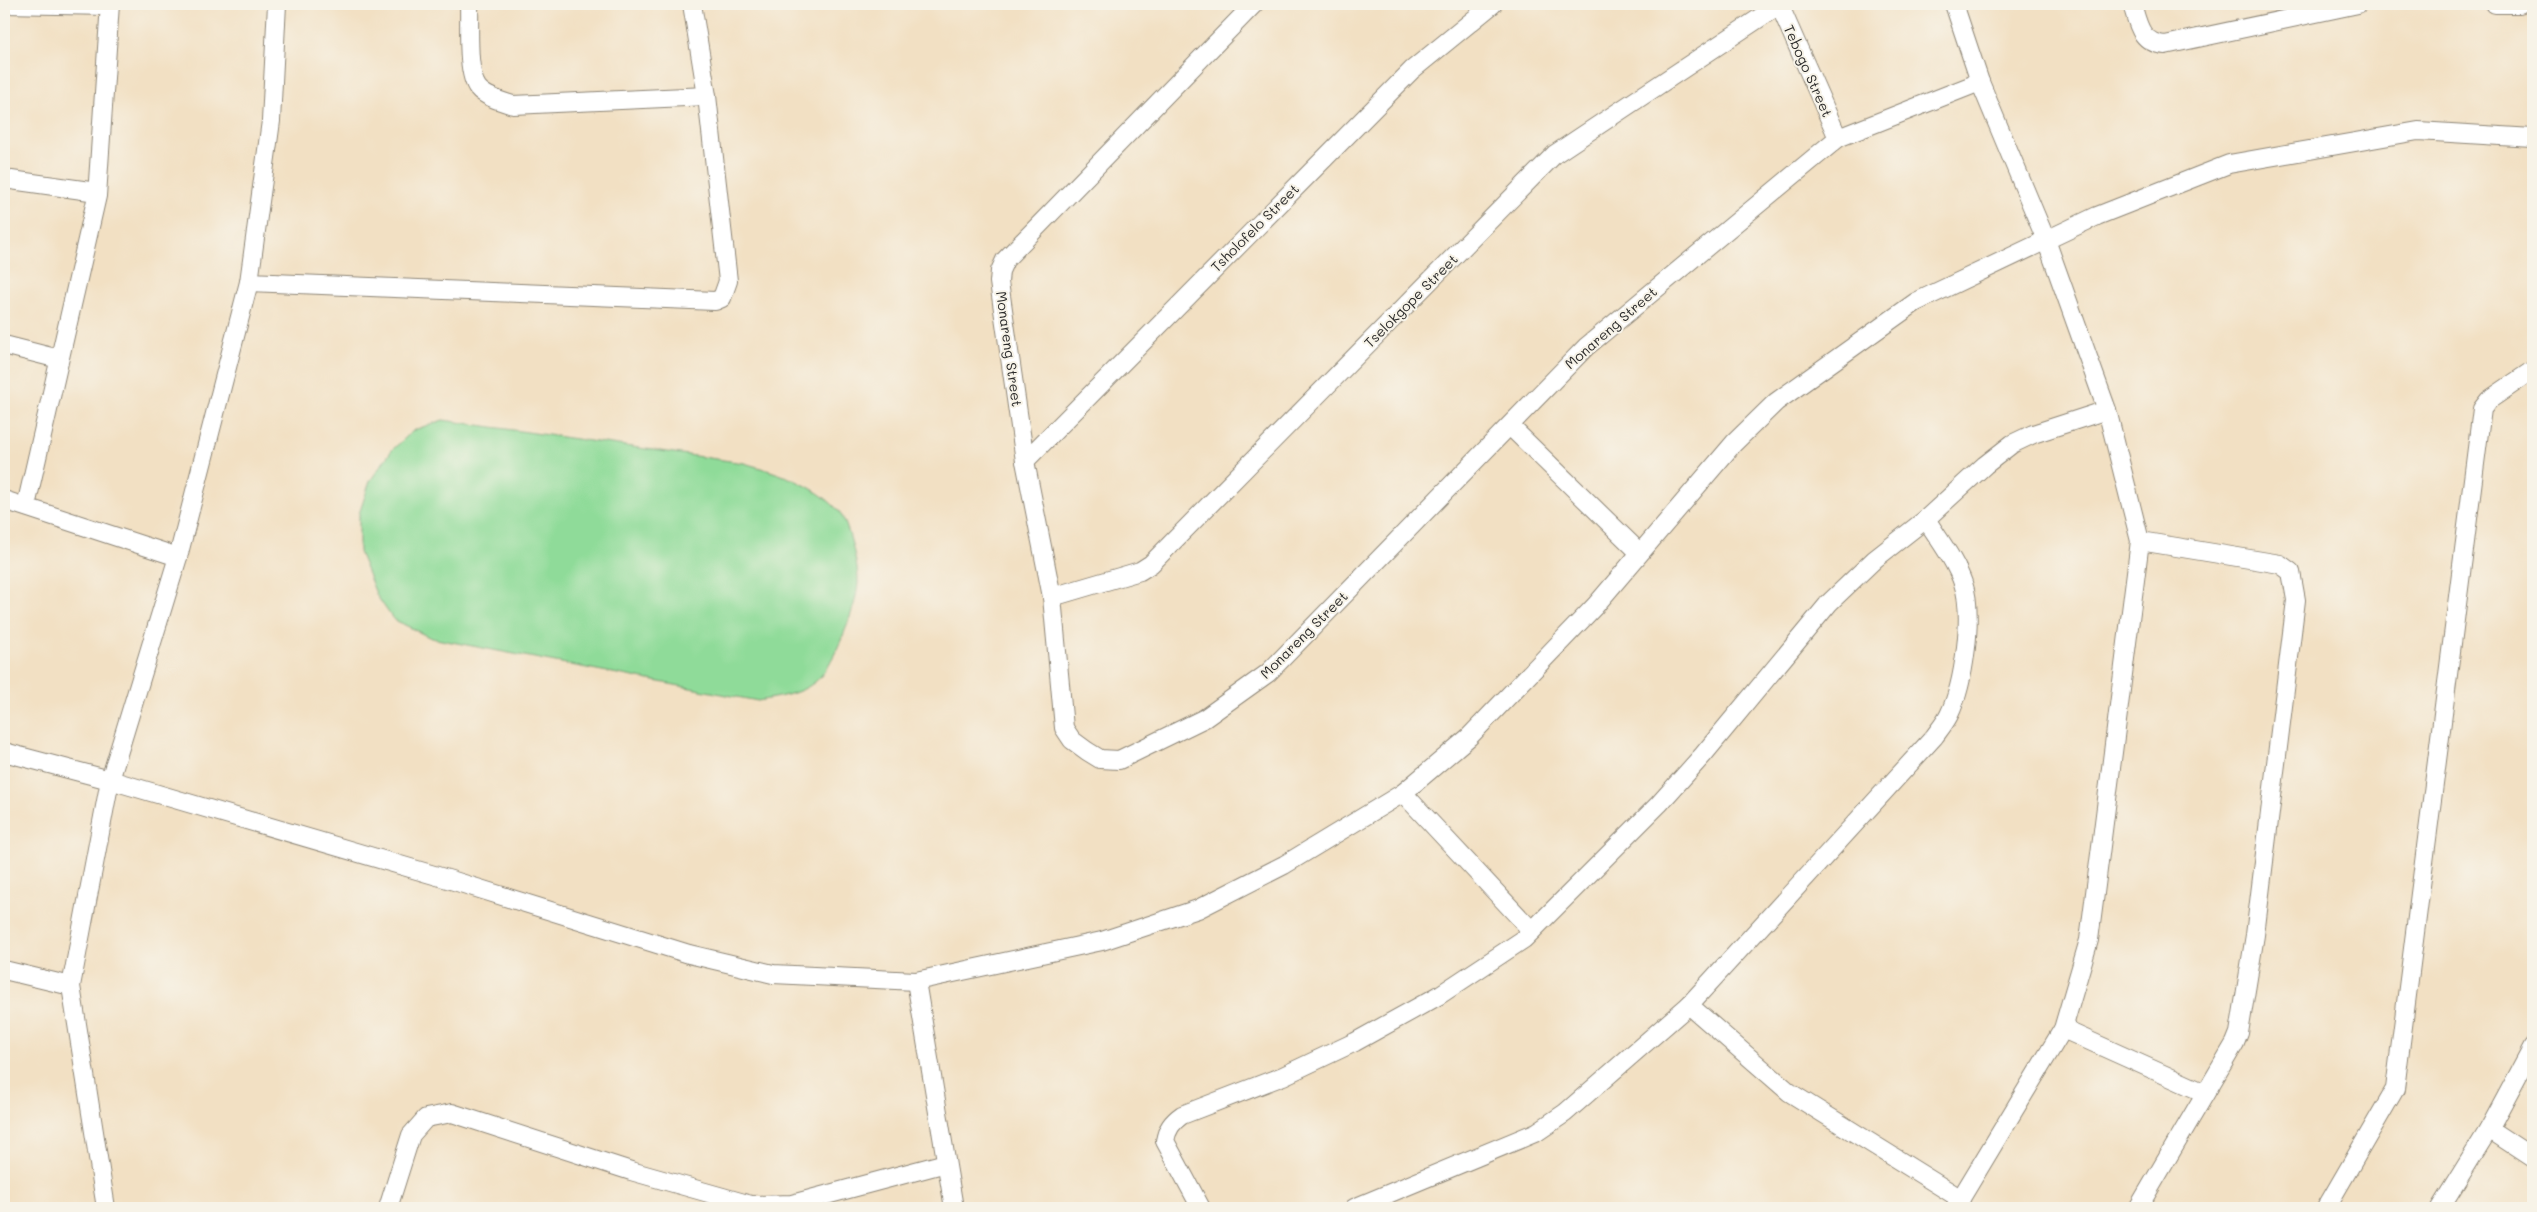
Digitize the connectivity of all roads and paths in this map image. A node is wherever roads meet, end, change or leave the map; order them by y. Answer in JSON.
{"nodes":[{"id":1,"x":4,"y":4,"type":"edge"},
{"id":2,"x":278,"y":4,"type":"edge"},
{"id":3,"x":469,"y":4,"type":"edge"},
{"id":4,"x":692,"y":4,"type":"edge"},
{"id":5,"x":1254,"y":4,"type":"edge"},
{"id":6,"x":1493,"y":4,"type":"edge"},
{"id":7,"x":1779,"y":4,"type":"edge"},
{"id":8,"x":1954,"y":4,"type":"edge"},
{"id":9,"x":2132,"y":4,"type":"edge"},
{"id":10,"x":2358,"y":4,"type":"edge"},
{"id":11,"x":2495,"y":4,"type":"edge"},
{"id":12,"x":2520,"y":4,"type":"edge"},
{"id":13,"x":110,"y":5,"type":"edge"},
{"id":14,"x":1980,"y":82,"type":"junction"},
{"id":15,"x":707,"y":96,"type":"junction"},
{"id":16,"x":1838,"y":138,"type":"junction"},
{"id":17,"x":2533,"y":138,"type":"edge"},
{"id":18,"x":4,"y":179,"type":"edge"},
{"id":19,"x":97,"y":192,"type":"junction"},
{"id":20,"x":2046,"y":240,"type":"junction"},
{"id":21,"x":249,"y":282,"type":"junction"},
{"id":22,"x":4,"y":345,"type":"edge"},
{"id":23,"x":59,"y":358,"type":"junction"},
{"id":24,"x":2533,"y":370,"type":"edge"},
{"id":25,"x":2107,"y":410,"type":"junction"},
{"id":26,"x":1510,"y":426,"type":"junction"},
{"id":27,"x":1025,"y":461,"type":"junction"},
{"id":28,"x":4,"y":500,"type":"edge"},
{"id":29,"x":26,"y":506,"type":"junction"},
{"id":30,"x":1926,"y":519,"type":"junction"},
{"id":31,"x":2140,"y":541,"type":"junction"},
{"id":32,"x":1639,"y":552,"type":"junction"},
{"id":33,"x":178,"y":557,"type":"junction"},
{"id":34,"x":1052,"y":597,"type":"junction"},
{"id":35,"x":4,"y":752,"type":"edge"},
{"id":36,"x":110,"y":780,"type":"junction"},
{"id":37,"x":1403,"y":793,"type":"junction"},
{"id":38,"x":1532,"y":931,"type":"junction"},
{"id":39,"x":4,"y":970,"type":"edge"},
{"id":40,"x":916,"y":981,"type":"junction"},
{"id":41,"x":71,"y":986,"type":"junction"},
{"id":42,"x":1689,"y":1005,"type":"junction"},
{"id":43,"x":2063,"y":1029,"type":"junction"},
{"id":44,"x":2533,"y":1048,"type":"edge"},
{"id":45,"x":2206,"y":1093,"type":"junction"},
{"id":46,"x":2489,"y":1129,"type":"junction"},
{"id":47,"x":2533,"y":1158,"type":"edge"},
{"id":48,"x":946,"y":1163,"type":"junction"},
{"id":49,"x":1958,"y":1204,"type":"edge"},
{"id":50,"x":106,"y":1208,"type":"edge"},
{"id":51,"x":388,"y":1208,"type":"edge"},
{"id":52,"x":954,"y":1208,"type":"edge"},
{"id":53,"x":1201,"y":1208,"type":"edge"},
{"id":54,"x":1354,"y":1208,"type":"edge"},
{"id":55,"x":2138,"y":1208,"type":"edge"},
{"id":56,"x":2326,"y":1208,"type":"edge"},
{"id":57,"x":2440,"y":1208,"type":"edge"}],
"edges":[{"from":1,"to":13,"type":"street"},
{"from":2,"to":21,"type":"street"},
{"from":3,"to":15,"type":"street"},
{"from":4,"to":15,"type":"street"},
{"from":5,"to":27,"type":"street","name":"Monareng Street"},
{"from":6,"to":27,"type":"street","name":"Tsholofelo Street"},
{"from":7,"to":16,"type":"street","name":"Tebogo Street"},
{"from":7,"to":34,"type":"street","name":"Tselokgope Street"},
{"from":8,"to":14,"type":"street"},
{"from":9,"to":10,"type":"street"},
{"from":11,"to":12,"type":"street"},
{"from":13,"to":19,"type":"street"},
{"from":14,"to":16,"type":"street","name":"Monareng Street"},
{"from":14,"to":20,"type":"street"},
{"from":15,"to":21,"type":"street"},
{"from":16,"to":26,"type":"street","name":"Monareng Street"},
{"from":17,"to":20,"type":"street"},
{"from":18,"to":19,"type":"street"},
{"from":19,"to":23,"type":"street"},
{"from":20,"to":25,"type":"street"},
{"from":20,"to":32,"type":"street"},
{"from":21,"to":33,"type":"street"},
{"from":22,"to":23,"type":"street"},
{"from":23,"to":29,"type":"street"},
{"from":24,"to":56,"type":"street"},
{"from":25,"to":30,"type":"street"},
{"from":25,"to":31,"type":"street"},
{"from":26,"to":32,"type":"street"},
{"from":26,"to":34,"type":"street","name":"Monareng Street"},
{"from":27,"to":34,"type":"street","name":"Monareng Street"},
{"from":28,"to":29,"type":"street"},
{"from":29,"to":33,"type":"street"},
{"from":30,"to":38,"type":"street"},
{"from":30,"to":42,"type":"street"},
{"from":31,"to":43,"type":"street"},
{"from":31,"to":45,"type":"street"},
{"from":32,"to":37,"type":"street"},
{"from":33,"to":36,"type":"street"},
{"from":35,"to":36,"type":"street"},
{"from":36,"to":40,"type":"street"},
{"from":36,"to":41,"type":"street"},
{"from":37,"to":38,"type":"street"},
{"from":37,"to":40,"type":"street"},
{"from":38,"to":53,"type":"street"},
{"from":39,"to":41,"type":"street"},
{"from":40,"to":48,"type":"street"},
{"from":41,"to":50,"type":"street"},
{"from":42,"to":49,"type":"street"},
{"from":42,"to":54,"type":"street"},
{"from":43,"to":45,"type":"street"},
{"from":43,"to":49,"type":"street"},
{"from":44,"to":46,"type":"street"},
{"from":45,"to":55,"type":"street"},
{"from":46,"to":47,"type":"street"},
{"from":46,"to":57,"type":"street"},
{"from":48,"to":51,"type":"street"},
{"from":48,"to":52,"type":"street"}]}
